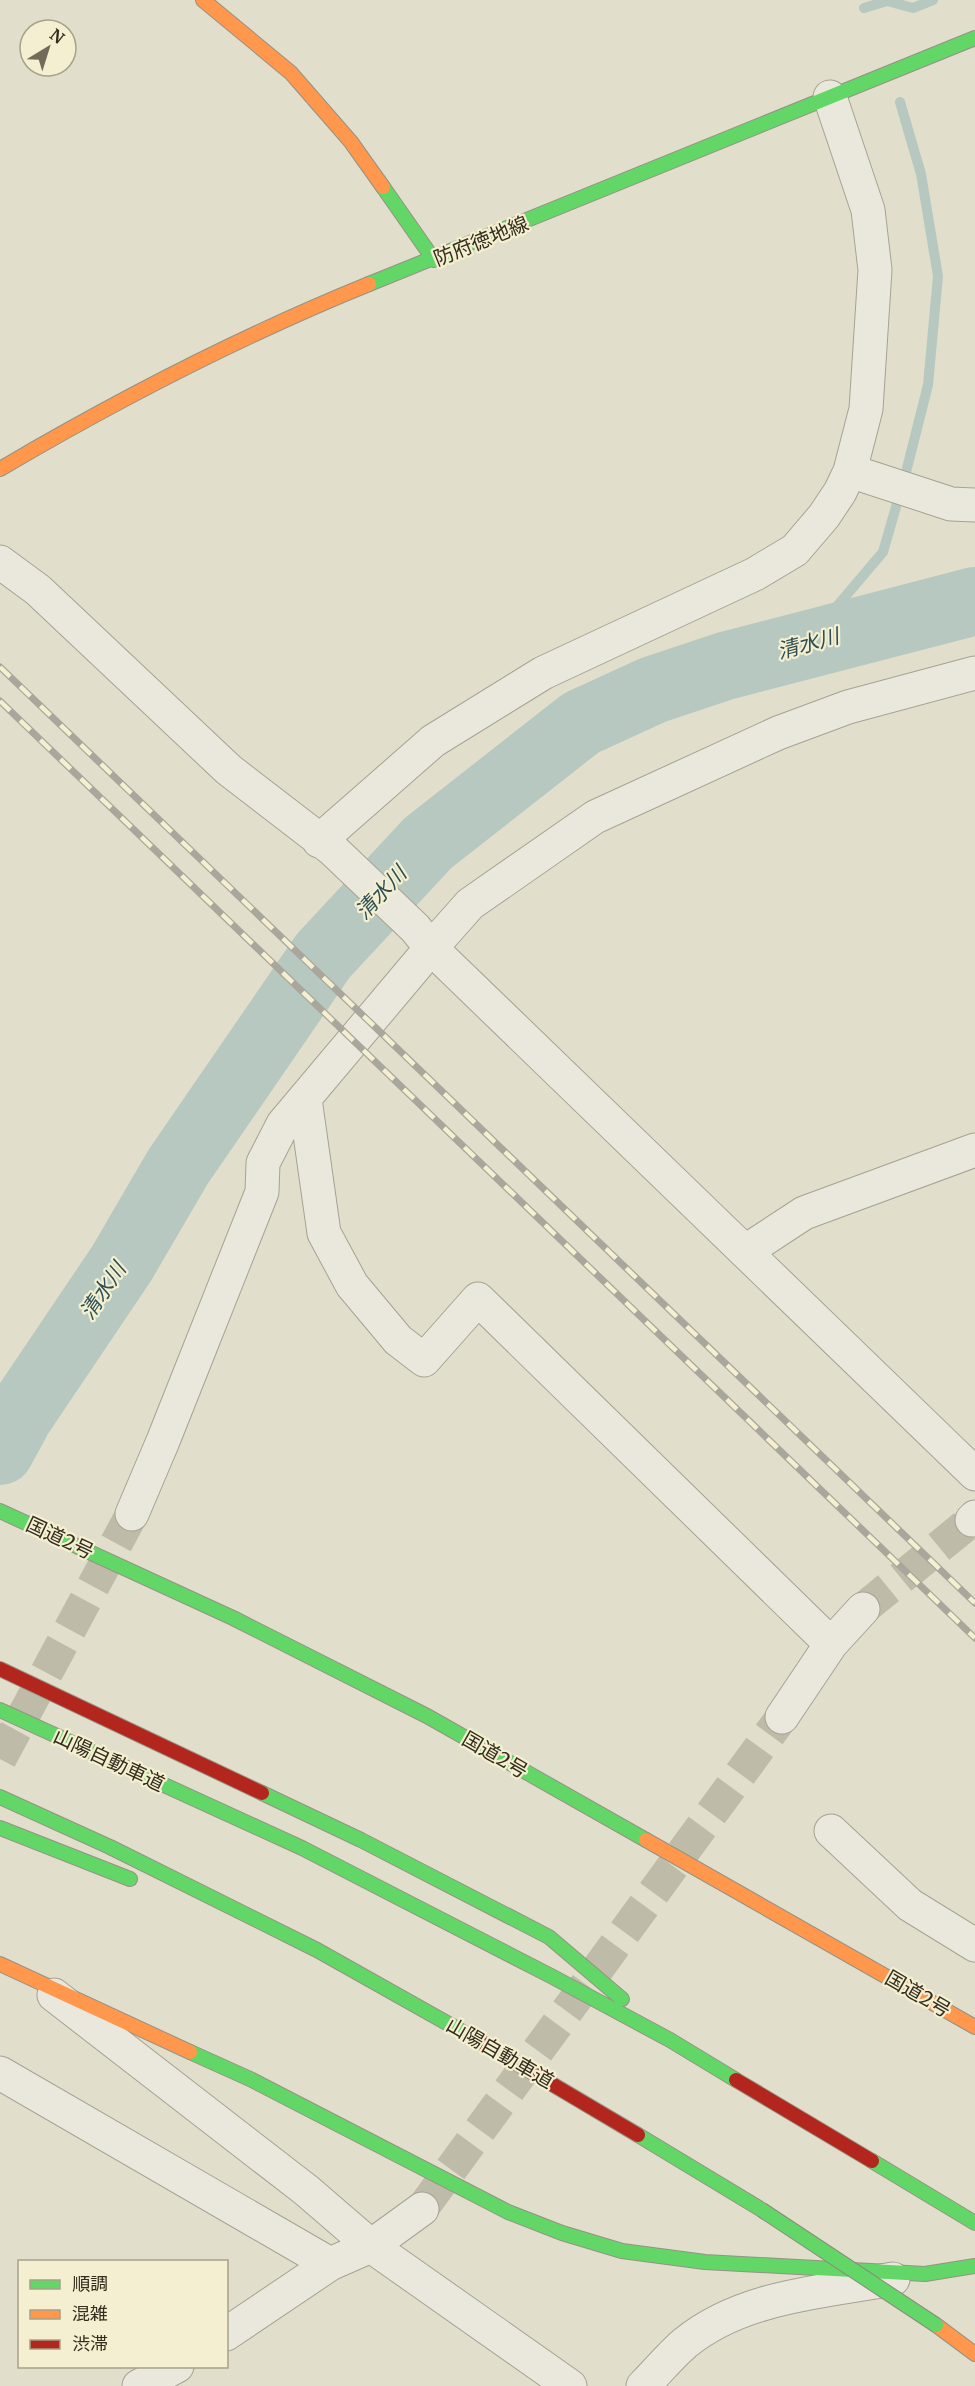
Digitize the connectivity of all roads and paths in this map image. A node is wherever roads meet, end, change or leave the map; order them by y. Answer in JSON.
{"nodes":[{"id":1,"x":203,"y":0,"type":"edge"},
{"id":2,"x":975,"y":38,"type":"edge"},
{"id":3,"x":830,"y":97,"type":"junction"},
{"id":4,"x":434,"y":260,"type":"junction"},
{"id":5,"x":0,"y":469,"type":"edge"},
{"id":6,"x":850,"y":471,"type":"junction"},
{"id":7,"x":975,"y":505,"type":"edge"},
{"id":8,"x":0,"y":562,"type":"edge"},
{"id":9,"x":975,"y":673,"type":"edge"},
{"id":10,"x":326,"y":845,"type":"junction"},
{"id":11,"x":423,"y":938,"type":"junction"},
{"id":12,"x":305,"y":1099,"type":"junction"},
{"id":13,"x":975,"y":1150,"type":"edge"},
{"id":14,"x":746,"y":1251,"type":"junction"},
{"id":15,"x":975,"y":1474,"type":"edge"},
{"id":16,"x":0,"y":1511,"type":"edge"},
{"id":17,"x":132,"y":1514,"type":"tunnel mouth"},
{"id":18,"x":863,"y":1609,"type":"tunnel mouth"},
{"id":19,"x":831,"y":1644,"type":"junction"},
{"id":20,"x":0,"y":1670,"type":"edge"},
{"id":21,"x":0,"y":1710,"type":"edge"},
{"id":22,"x":782,"y":1717,"type":"tunnel mouth"},
{"id":23,"x":0,"y":1797,"type":"edge"},
{"id":24,"x":0,"y":1828,"type":"edge"},
{"id":25,"x":831,"y":1831,"type":"dead end"},
{"id":26,"x":140,"y":1882,"type":"dead end"},
{"id":27,"x":184,"y":1899,"type":"dead end"},
{"id":28,"x":975,"y":1945,"type":"edge"},
{"id":29,"x":317,"y":1950,"type":"junction"},
{"id":30,"x":0,"y":1964,"type":"edge"},
{"id":31,"x":32,"y":1977,"type":"junction"},
{"id":32,"x":975,"y":2027,"type":"edge"},
{"id":33,"x":670,"y":2040,"type":"junction"},
{"id":34,"x":0,"y":2073,"type":"edge"},
{"id":35,"x":422,"y":2209,"type":"tunnel mouth"},
{"id":36,"x":975,"y":2223,"type":"edge"},
{"id":37,"x":371,"y":2246,"type":"junction"},
{"id":38,"x":330,"y":2264,"type":"junction"},
{"id":39,"x":975,"y":2266,"type":"edge"},
{"id":40,"x":924,"y":2274,"type":"junction"},
{"id":41,"x":228,"y":2333,"type":"edge"},
{"id":42,"x":975,"y":2354,"type":"edge"},
{"id":43,"x":175,"y":2368,"type":"edge"},
{"id":44,"x":139,"y":2386,"type":"edge"},
{"id":45,"x":570,"y":2386,"type":"edge"},
{"id":46,"x":643,"y":2386,"type":"edge"}],
"edges":[{"from":1,"to":4,"type":"main road"},
{"from":2,"to":3,"type":"main road","name":"防府徳地線"},
{"from":3,"to":4,"type":"main road","name":"防府徳地線"},
{"from":3,"to":6,"type":"street"},
{"from":4,"to":5,"type":"main road","name":"防府徳地線"},
{"from":6,"to":7,"type":"street"},
{"from":6,"to":10,"type":"street"},
{"from":8,"to":10,"type":"street"},
{"from":9,"to":11,"type":"street"},
{"from":10,"to":11,"type":"street"},
{"from":11,"to":12,"type":"street"},
{"from":11,"to":14,"type":"street"},
{"from":12,"to":17,"type":"street"},
{"from":12,"to":19,"type":"street"},
{"from":13,"to":14,"type":"street"},
{"from":14,"to":15,"type":"street"},
{"from":16,"to":32,"type":"main road","name":"国道2号"},
{"from":18,"to":19,"type":"street"},
{"from":19,"to":22,"type":"street"},
{"from":20,"to":33,"type":"main road"},
{"from":21,"to":33,"type":"main road","name":"山陽自動車道"},
{"from":23,"to":29,"type":"main road","name":"山陽自動車道"},
{"from":24,"to":26,"type":"main road"},
{"from":25,"to":28,"type":"street"},
{"from":27,"to":29,"type":"main road"},
{"from":29,"to":42,"type":"main road","name":"山陽自動車道","bridge":true},
{"from":30,"to":31,"type":"main road"},
{"from":31,"to":37,"type":"street"},
{"from":31,"to":40,"type":"main road"},
{"from":33,"to":36,"type":"main road","name":"山陽自動車道"},
{"from":34,"to":38,"type":"street"},
{"from":35,"to":37,"type":"street"},
{"from":37,"to":38,"type":"street"},
{"from":37,"to":45,"type":"street"},
{"from":38,"to":41,"type":"street"},
{"from":39,"to":40,"type":"main road"},
{"from":40,"to":46,"type":"street"},
{"from":43,"to":44,"type":"street"}]}
